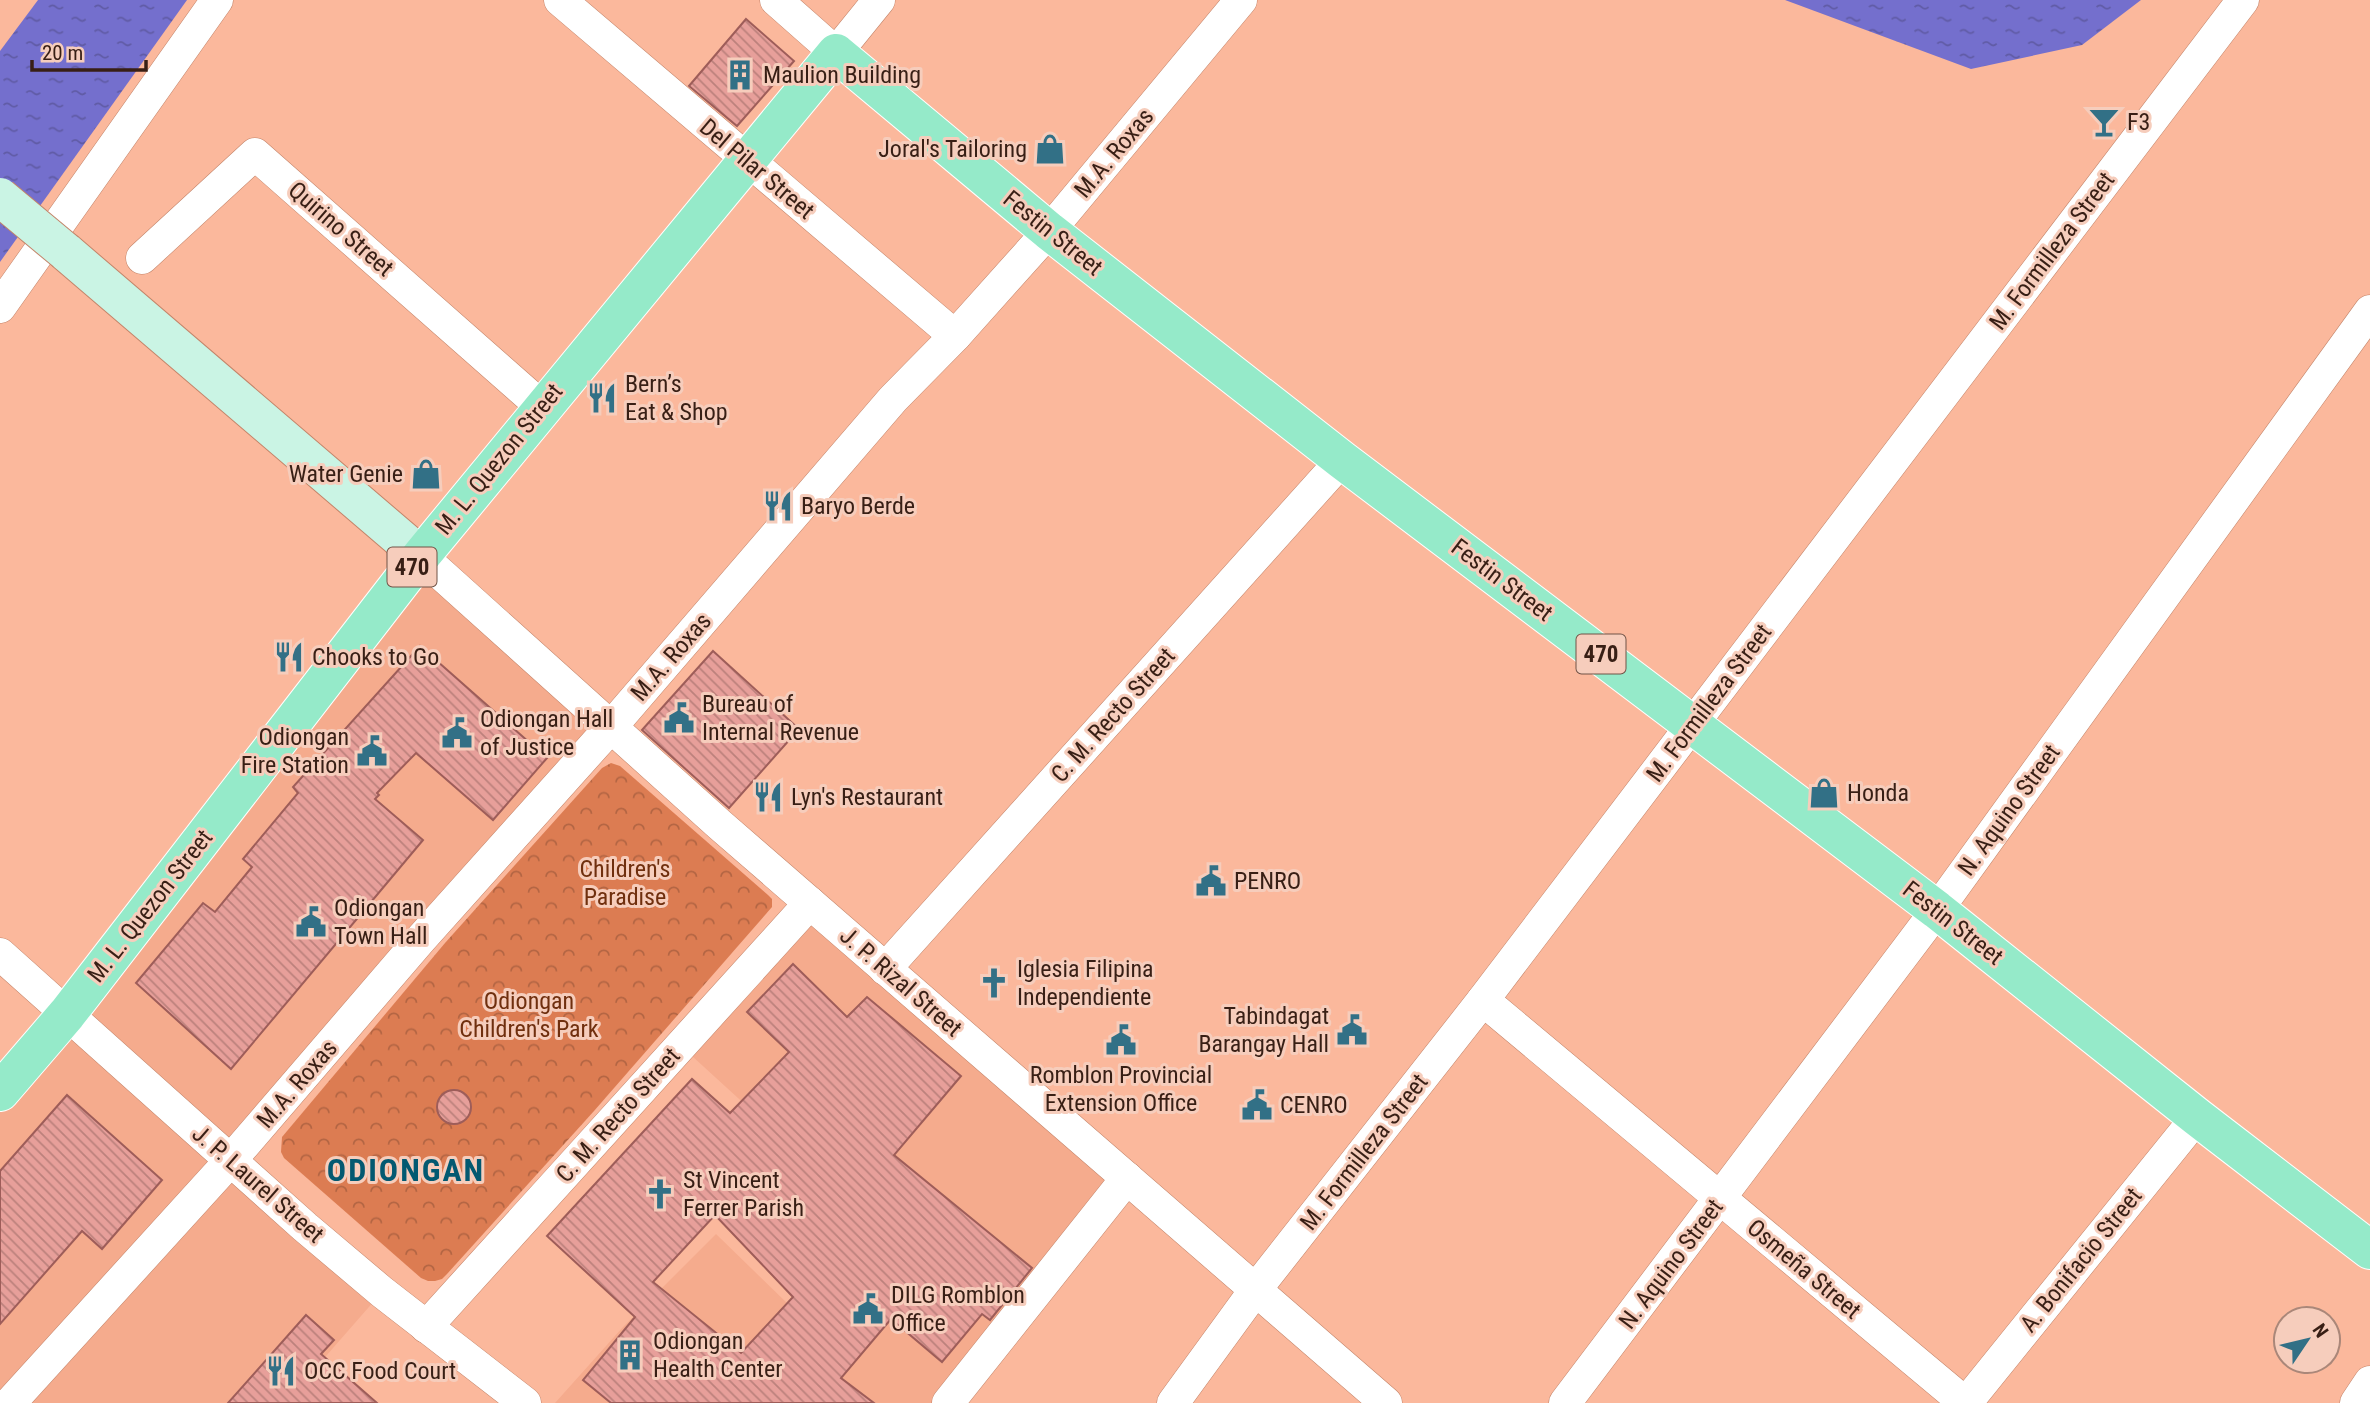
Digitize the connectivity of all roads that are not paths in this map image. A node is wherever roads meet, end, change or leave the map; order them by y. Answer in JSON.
{"nodes":[{"id":1,"x":217,"y":0,"type":"edge"},
{"id":2,"x":560,"y":0,"type":"edge"},
{"id":3,"x":776,"y":0,"type":"edge"},
{"id":4,"x":879,"y":0,"type":"edge"},
{"id":5,"x":1241,"y":0,"type":"edge"},
{"id":6,"x":2243,"y":0,"type":"edge"},
{"id":7,"x":836,"y":53,"type":"junction"},
{"id":8,"x":748,"y":162,"type":"junction"},
{"id":9,"x":0,"y":197,"type":"edge"},
{"id":10,"x":1049,"y":232,"type":"junction"},
{"id":11,"x":142,"y":258,"type":"dead end"},
{"id":12,"x":0,"y":307,"type":"edge"},
{"id":13,"x":2370,"y":311,"type":"edge"},
{"id":14,"x":955,"y":337,"type":"junction"},
{"id":15,"x":541,"y":407,"type":"junction"},
{"id":16,"x":1342,"y":460,"type":"junction"},
{"id":17,"x":421,"y":556,"type":"junction"},
{"id":18,"x":1693,"y":724,"type":"junction"},
{"id":19,"x":610,"y":728,"type":"junction"},
{"id":20,"x":810,"y":904,"type":"junction"},
{"id":21,"x":1937,"y":910,"type":"junction"},
{"id":22,"x":0,"y":954,"type":"edge"},
{"id":23,"x":885,"y":969,"type":"junction"},
{"id":24,"x":1483,"y":1000,"type":"junction"},
{"id":25,"x":67,"y":1014,"type":"junction"},
{"id":26,"x":0,"y":1091,"type":"edge"},
{"id":27,"x":2197,"y":1117,"type":"junction"},
{"id":28,"x":230,"y":1161,"type":"junction"},
{"id":29,"x":1127,"y":1178,"type":"junction"},
{"id":30,"x":1720,"y":1200,"type":"junction"},
{"id":31,"x":2370,"y":1250,"type":"edge"},
{"id":32,"x":1256,"y":1289,"type":"junction"},
{"id":33,"x":426,"y":1327,"type":"junction"},
{"id":34,"x":2370,"y":1382,"type":"edge"},
{"id":35,"x":10,"y":1403,"type":"edge"},
{"id":36,"x":525,"y":1403,"type":"edge"},
{"id":37,"x":948,"y":1403,"type":"edge"},
{"id":38,"x":1173,"y":1403,"type":"edge"},
{"id":39,"x":1386,"y":1403,"type":"edge"},
{"id":40,"x":1565,"y":1403,"type":"edge"},
{"id":41,"x":1966,"y":1403,"type":"edge"},
{"id":42,"x":2356,"y":1403,"type":"edge"}],
"edges":[{"from":1,"to":12,"type":"street"},
{"from":2,"to":8,"type":"street","name":"Del Pilar Street"},
{"from":3,"to":7,"type":"street","name":"Festin Street"},
{"from":4,"to":7,"type":"street","name":"M. L. Quezon Street"},
{"from":5,"to":10,"type":"street","name":"M.A. Roxas"},
{"from":6,"to":18,"type":"street","name":"M. Formilleza Street"},
{"from":7,"to":8,"type":"main road","name":"M. L. Quezon Street","number":"470"},
{"from":7,"to":10,"type":"main road","name":"Festin Street","number":"470"},
{"from":8,"to":14,"type":"street","name":"Del Pilar Street"},
{"from":8,"to":15,"type":"main road","name":"M. L. Quezon Street","number":"470"},
{"from":9,"to":17,"type":"street","bridge":true},
{"from":10,"to":14,"type":"street","name":"M.A. Roxas"},
{"from":10,"to":16,"type":"main road","name":"Festin Street","number":"470"},
{"from":11,"to":15,"type":"street","name":"Quirino Street"},
{"from":13,"to":21,"type":"street","name":"N. Aquino Street"},
{"from":14,"to":19,"type":"street","name":"M.A. Roxas"},
{"from":15,"to":17,"type":"main road","name":"M. L. Quezon Street","number":"470"},
{"from":16,"to":18,"type":"main road","name":"Festin Street","number":"470"},
{"from":16,"to":23,"type":"street","name":"C. M. Recto Street"},
{"from":17,"to":19,"type":"street","name":"J. P. Rizal Street"},
{"from":17,"to":25,"type":"main road","name":"M. L. Quezon Street","number":"470"},
{"from":18,"to":21,"type":"main road","name":"Festin Street","number":"470"},
{"from":18,"to":24,"type":"street","name":"M. Formilleza Street"},
{"from":19,"to":20,"type":"street","name":"J. P. Rizal Street"},
{"from":19,"to":28,"type":"street","name":"M.A. Roxas"},
{"from":20,"to":23,"type":"street","name":"J. P. Rizal Street"},
{"from":20,"to":33,"type":"street","name":"C. M. Recto Street"},
{"from":21,"to":27,"type":"main road","name":"Festin Street","number":"470"},
{"from":21,"to":30,"type":"street","name":"N. Aquino Street"},
{"from":22,"to":25,"type":"street","name":"J. P. Laurel Street"},
{"from":23,"to":29,"type":"street","name":"J. P. Rizal Street"},
{"from":24,"to":30,"type":"street","name":"Osmeña Street"},
{"from":24,"to":32,"type":"street","name":"M. Formilleza Street"},
{"from":25,"to":26,"type":"main road","name":"M. L. Quezon Street","number":"470"},
{"from":25,"to":28,"type":"street","name":"J. P. Laurel Street"},
{"from":27,"to":31,"type":"main road","name":"Festin Street","number":"470"},
{"from":27,"to":41,"type":"street","name":"A. Bonifacio Street"},
{"from":28,"to":33,"type":"street","name":"J. P. Laurel Street"},
{"from":28,"to":35,"type":"street","name":"M.A. Roxas"},
{"from":29,"to":32,"type":"street","name":"J. P. Rizal Street"},
{"from":29,"to":37,"type":"street"},
{"from":30,"to":40,"type":"street","name":"N. Aquino Street"},
{"from":30,"to":41,"type":"street","name":"Osmeña Street"},
{"from":32,"to":38,"type":"street","name":"M. Formilleza Street"},
{"from":32,"to":39,"type":"street","name":"J. P. Rizal Street"},
{"from":33,"to":36,"type":"street","name":"J. P. Laurel Street"},
{"from":34,"to":42,"type":"street"}]}
